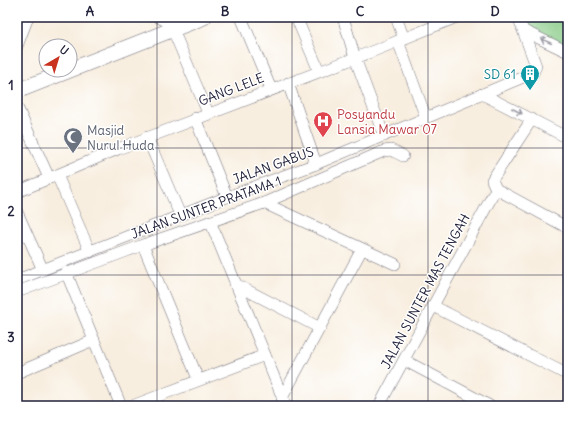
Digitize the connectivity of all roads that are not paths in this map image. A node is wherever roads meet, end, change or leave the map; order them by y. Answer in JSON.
{"nodes":[{"id":1,"x":28,"y":17,"type":"edge"},
{"id":2,"x":158,"y":17,"type":"edge"},
{"id":3,"x":204,"y":17,"type":"edge"},
{"id":4,"x":242,"y":17,"type":"edge"},
{"id":5,"x":296,"y":17,"type":"edge"},
{"id":6,"x":343,"y":17,"type":"edge"},
{"id":7,"x":396,"y":17,"type":"edge"},
{"id":8,"x":456,"y":17,"type":"edge"},
{"id":9,"x":518,"y":17,"type":"edge"},
{"id":10,"x":176,"y":29,"type":"junction"},
{"id":11,"x":524,"y":31,"type":"junction"},
{"id":12,"x":401,"y":40,"type":"junction"},
{"id":13,"x":17,"y":46,"type":"edge"},
{"id":14,"x":568,"y":52,"type":"edge"},
{"id":15,"x":355,"y":58,"type":"junction"},
{"id":16,"x":319,"y":71,"type":"junction"},
{"id":17,"x":288,"y":83,"type":"junction"},
{"id":18,"x":271,"y":89,"type":"junction"},
{"id":19,"x":17,"y":91,"type":"edge"},
{"id":20,"x":482,"y":94,"type":"junction"},
{"id":21,"x":17,"y":107,"type":"edge"},
{"id":22,"x":208,"y":114,"type":"junction"},
{"id":23,"x":195,"y":118,"type":"junction"},
{"id":24,"x":426,"y":118,"type":"junction"},
{"id":25,"x":532,"y":119,"type":"junction"},
{"id":26,"x":384,"y":136,"type":"junction"},
{"id":27,"x":147,"y":137,"type":"junction"},
{"id":28,"x":568,"y":138,"type":"edge"},
{"id":29,"x":403,"y":156,"type":"dead end"},
{"id":30,"x":316,"y":164,"type":"junction"},
{"id":31,"x":53,"y":176,"type":"junction"},
{"id":32,"x":496,"y":189,"type":"junction"},
{"id":33,"x":17,"y":192,"type":"edge"},
{"id":34,"x":226,"y":197,"type":"junction"},
{"id":35,"x":264,"y":203,"type":"junction"},
{"id":36,"x":17,"y":212,"type":"edge"},
{"id":37,"x":180,"y":215,"type":"junction"},
{"id":38,"x":210,"y":221,"type":"junction"},
{"id":39,"x":568,"y":228,"type":"edge"},
{"id":40,"x":143,"y":245,"type":"junction"},
{"id":41,"x":362,"y":249,"type":"junction"},
{"id":42,"x":90,"y":252,"type":"junction"},
{"id":43,"x":395,"y":264,"type":"dead end"},
{"id":44,"x":43,"y":270,"type":"junction"},
{"id":45,"x":66,"y":272,"type":"junction"},
{"id":46,"x":17,"y":280,"type":"edge"},
{"id":47,"x":235,"y":284,"type":"junction"},
{"id":48,"x":17,"y":292,"type":"edge"},
{"id":49,"x":433,"y":306,"type":"junction"},
{"id":50,"x":320,"y":328,"type":"junction"},
{"id":51,"x":94,"y":340,"type":"junction"},
{"id":52,"x":265,"y":355,"type":"junction"},
{"id":53,"x":404,"y":360,"type":"junction"},
{"id":54,"x":17,"y":373,"type":"edge"},
{"id":55,"x":568,"y":375,"type":"edge"},
{"id":56,"x":198,"y":380,"type":"junction"},
{"id":57,"x":284,"y":402,"type":"edge"},
{"id":58,"x":121,"y":406,"type":"edge"},
{"id":59,"x":132,"y":406,"type":"edge"},
{"id":60,"x":379,"y":406,"type":"edge"},
{"id":61,"x":490,"y":406,"type":"edge"}],
"edges":[{"from":1,"to":13,"type":"street"},
{"from":2,"to":10,"type":"street"},
{"from":3,"to":10,"type":"street"},
{"from":4,"to":18,"type":"street"},
{"from":5,"to":16,"type":"street"},
{"from":6,"to":15,"type":"street"},
{"from":7,"to":12,"type":"street"},
{"from":8,"to":12,"type":"street","name":"GANG LELE"},
{"from":9,"to":11,"type":"street"},
{"from":10,"to":19,"type":"street"},
{"from":10,"to":22,"type":"street"},
{"from":14,"to":11,"type":"street","one_way":true},
{"from":11,"to":20,"type":"street","name":"JALAN GABUS"},
{"from":12,"to":15,"type":"street","name":"GANG LELE"},
{"from":12,"to":24,"type":"street"},
{"from":15,"to":16,"type":"street","name":"GANG LELE"},
{"from":15,"to":26,"type":"street"},
{"from":16,"to":17,"type":"street","name":"GANG LELE"},
{"from":17,"to":18,"type":"street","name":"GANG LELE"},
{"from":17,"to":30,"type":"street"},
{"from":18,"to":22,"type":"street","name":"GANG LELE"},
{"from":20,"to":24,"type":"street","name":"JALAN GABUS"},
{"from":20,"to":25,"type":"street","one_way":true},
{"from":21,"to":31,"type":"street"},
{"from":22,"to":23,"type":"street","name":"GANG LELE"},
{"from":23,"to":27,"type":"street","name":"GANG LELE"},
{"from":23,"to":34,"type":"street"},
{"from":24,"to":26,"type":"street","name":"JALAN GABUS"},
{"from":25,"to":28,"type":"street"},
{"from":25,"to":32,"type":"street"},
{"from":26,"to":30,"type":"street","name":"JALAN GABUS"},
{"from":27,"to":31,"type":"street","name":"GANG LELE"},
{"from":27,"to":37,"type":"street"},
{"from":29,"to":35,"type":"street","name":"JALAN SUNTER PRATAMA 1"},
{"from":30,"to":34,"type":"street","name":"JALAN GABUS"},
{"from":31,"to":33,"type":"street","name":"GANG LELE"},
{"from":31,"to":42,"type":"street"},
{"from":32,"to":39,"type":"street"},
{"from":32,"to":49,"type":"street","name":"JALAN SUNTER MAS TENGAH"},
{"from":34,"to":37,"type":"street","name":"JALAN GABUS"},
{"from":35,"to":38,"type":"street","name":"JALAN SUNTER PRATAMA 1"},
{"from":35,"to":41,"type":"street"},
{"from":36,"to":44,"type":"street"},
{"from":37,"to":42,"type":"street","name":"JALAN GABUS"},
{"from":38,"to":40,"type":"street","name":"JALAN SUNTER PRATAMA 1"},
{"from":38,"to":47,"type":"street"},
{"from":40,"to":45,"type":"street","name":"JALAN SUNTER PRATAMA 1"},
{"from":40,"to":56,"type":"street"},
{"from":41,"to":43,"type":"street"},
{"from":41,"to":50,"type":"street"},
{"from":42,"to":44,"type":"street","name":"JALAN GABUS"},
{"from":44,"to":46,"type":"street","name":"JALAN GABUS"},
{"from":45,"to":48,"type":"street","name":"JALAN SUNTER PRATAMA 1"},
{"from":45,"to":51,"type":"street"},
{"from":47,"to":50,"type":"street"},
{"from":47,"to":52,"type":"street"},
{"from":49,"to":53,"type":"street","name":"JALAN SUNTER MAS TENGAH"},
{"from":49,"to":55,"type":"street"},
{"from":50,"to":57,"type":"street"},
{"from":51,"to":54,"type":"street"},
{"from":51,"to":58,"type":"street"},
{"from":52,"to":56,"type":"street"},
{"from":52,"to":57,"type":"street"},
{"from":53,"to":60,"type":"street","name":"JALAN SUNTER MAS TENGAH"},
{"from":53,"to":61,"type":"street"},
{"from":56,"to":59,"type":"street"}]}
